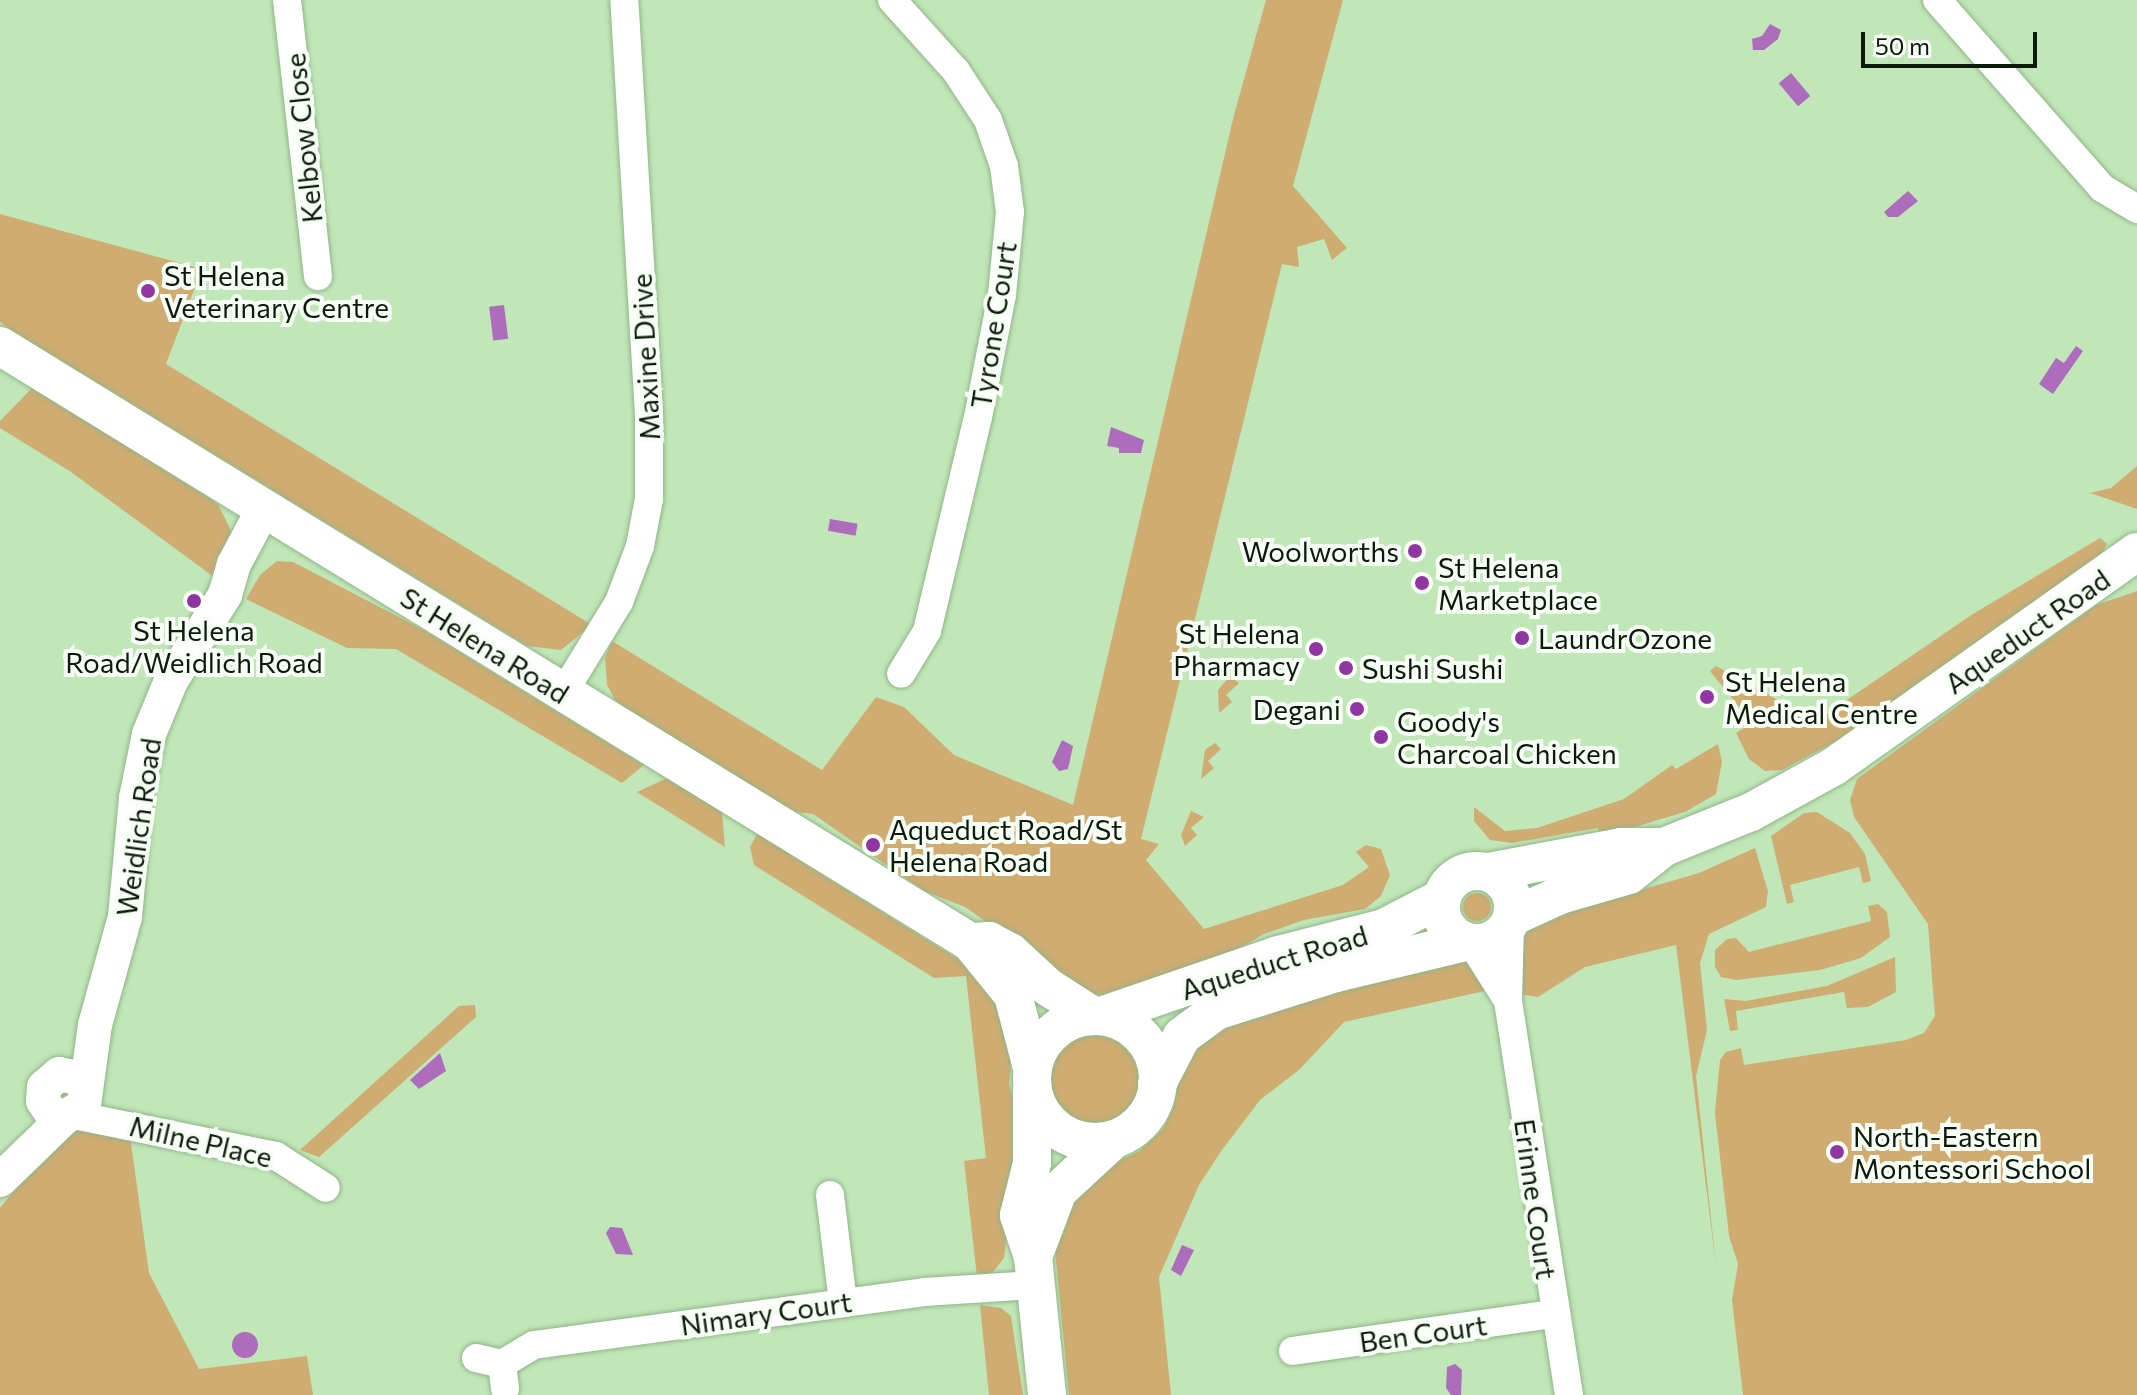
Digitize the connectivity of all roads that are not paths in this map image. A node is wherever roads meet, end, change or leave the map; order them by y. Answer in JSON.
{"nodes":[{"id":1,"x":287,"y":0,"type":"edge"},
{"id":2,"x":624,"y":0,"type":"edge"},
{"id":3,"x":892,"y":0,"type":"edge"},
{"id":4,"x":1937,"y":0,"type":"edge"},
{"id":5,"x":2136,"y":217,"type":"edge"},
{"id":6,"x":318,"y":276,"type":"dead end"},
{"id":7,"x":0,"y":346,"type":"edge"},
{"id":8,"x":274,"y":515,"type":"junction"},
{"id":9,"x":2137,"y":552,"type":"edge"},
{"id":10,"x":901,"y":674,"type":"dead end"},
{"id":11,"x":563,"y":693,"type":"junction"},
{"id":12,"x":1664,"y":847,"type":"junction"},
{"id":13,"x":1489,"y":872,"type":"junction"},
{"id":14,"x":1442,"y":898,"type":"junction"},
{"id":15,"x":1511,"y":921,"type":"junction"},
{"id":16,"x":970,"y":942,"type":"junction"},
{"id":17,"x":1469,"y":943,"type":"junction"},
{"id":18,"x":1508,"y":1001,"type":"junction"},
{"id":19,"x":1097,"y":1016,"type":"junction"},
{"id":20,"x":1032,"y":1077,"type":"junction"},
{"id":21,"x":1157,"y":1084,"type":"junction"},
{"id":22,"x":69,"y":1098,"type":"junction"},
{"id":23,"x":1113,"y":1140,"type":"junction"},
{"id":24,"x":0,"y":1180,"type":"edge"},
{"id":25,"x":326,"y":1188,"type":"dead end"},
{"id":26,"x":830,"y":1195,"type":"dead end"},
{"id":27,"x":1034,"y":1271,"type":"junction"},
{"id":28,"x":843,"y":1303,"type":"junction"},
{"id":29,"x":1553,"y":1314,"type":"junction"},
{"id":30,"x":1293,"y":1351,"type":"dead end"},
{"id":31,"x":494,"y":1370,"type":"dead end"},
{"id":32,"x":1047,"y":1395,"type":"edge"},
{"id":33,"x":1569,"y":1395,"type":"edge"}],
"edges":[{"from":1,"to":6,"type":"street","name":"Kelbow Close"},
{"from":2,"to":11,"type":"street","name":"Maxine Drive"},
{"from":3,"to":10,"type":"street","name":"Tyrone Court"},
{"from":4,"to":5,"type":"street"},
{"from":7,"to":8,"type":"main road","name":"St Helena Road"},
{"from":8,"to":11,"type":"main road","name":"St Helena Road"},
{"from":8,"to":22,"type":"street","name":"Weidlich Road"},
{"from":9,"to":12,"type":"main road","name":"Aqueduct Road"},
{"from":11,"to":16,"type":"main road","name":"St Helena Road"},
{"from":12,"to":13,"type":"main road","name":"Aqueduct Road"},
{"from":12,"to":15,"type":"main road","name":"Aqueduct Road"},
{"from":13,"to":14,"type":"main road"},
{"from":13,"to":15,"type":"main road"},
{"from":14,"to":17,"type":"main road"},
{"from":14,"to":19,"type":"main road","name":"Aqueduct Road"},
{"from":15,"to":17,"type":"main road"},
{"from":15,"to":18,"type":"street","name":"Erinne Court"},
{"from":16,"to":19,"type":"main road","name":"St Helena Road"},
{"from":16,"to":20,"type":"main road","name":"St Helena Road"},
{"from":17,"to":18,"type":"street","name":"Erinne Court"},
{"from":17,"to":21,"type":"main road","name":"Aqueduct Road"},
{"from":18,"to":29,"type":"street","name":"Erinne Court"},
{"from":19,"to":20,"type":"main road"},
{"from":19,"to":21,"type":"main road"},
{"from":20,"to":23,"type":"main road"},
{"from":20,"to":27,"type":"main road"},
{"from":21,"to":23,"type":"main road"},
{"from":22,"to":24,"type":"street"},
{"from":22,"to":25,"type":"street","name":"Milne Place"},
{"from":23,"to":27,"type":"main road"},
{"from":26,"to":28,"type":"street"},
{"from":27,"to":28,"type":"street","name":"Nimary Court"},
{"from":27,"to":32,"type":"main road"},
{"from":28,"to":31,"type":"street","name":"Nimary Court"},
{"from":29,"to":30,"type":"street","name":"Ben Court"},
{"from":29,"to":33,"type":"street","name":"Erinne Court"}]}
